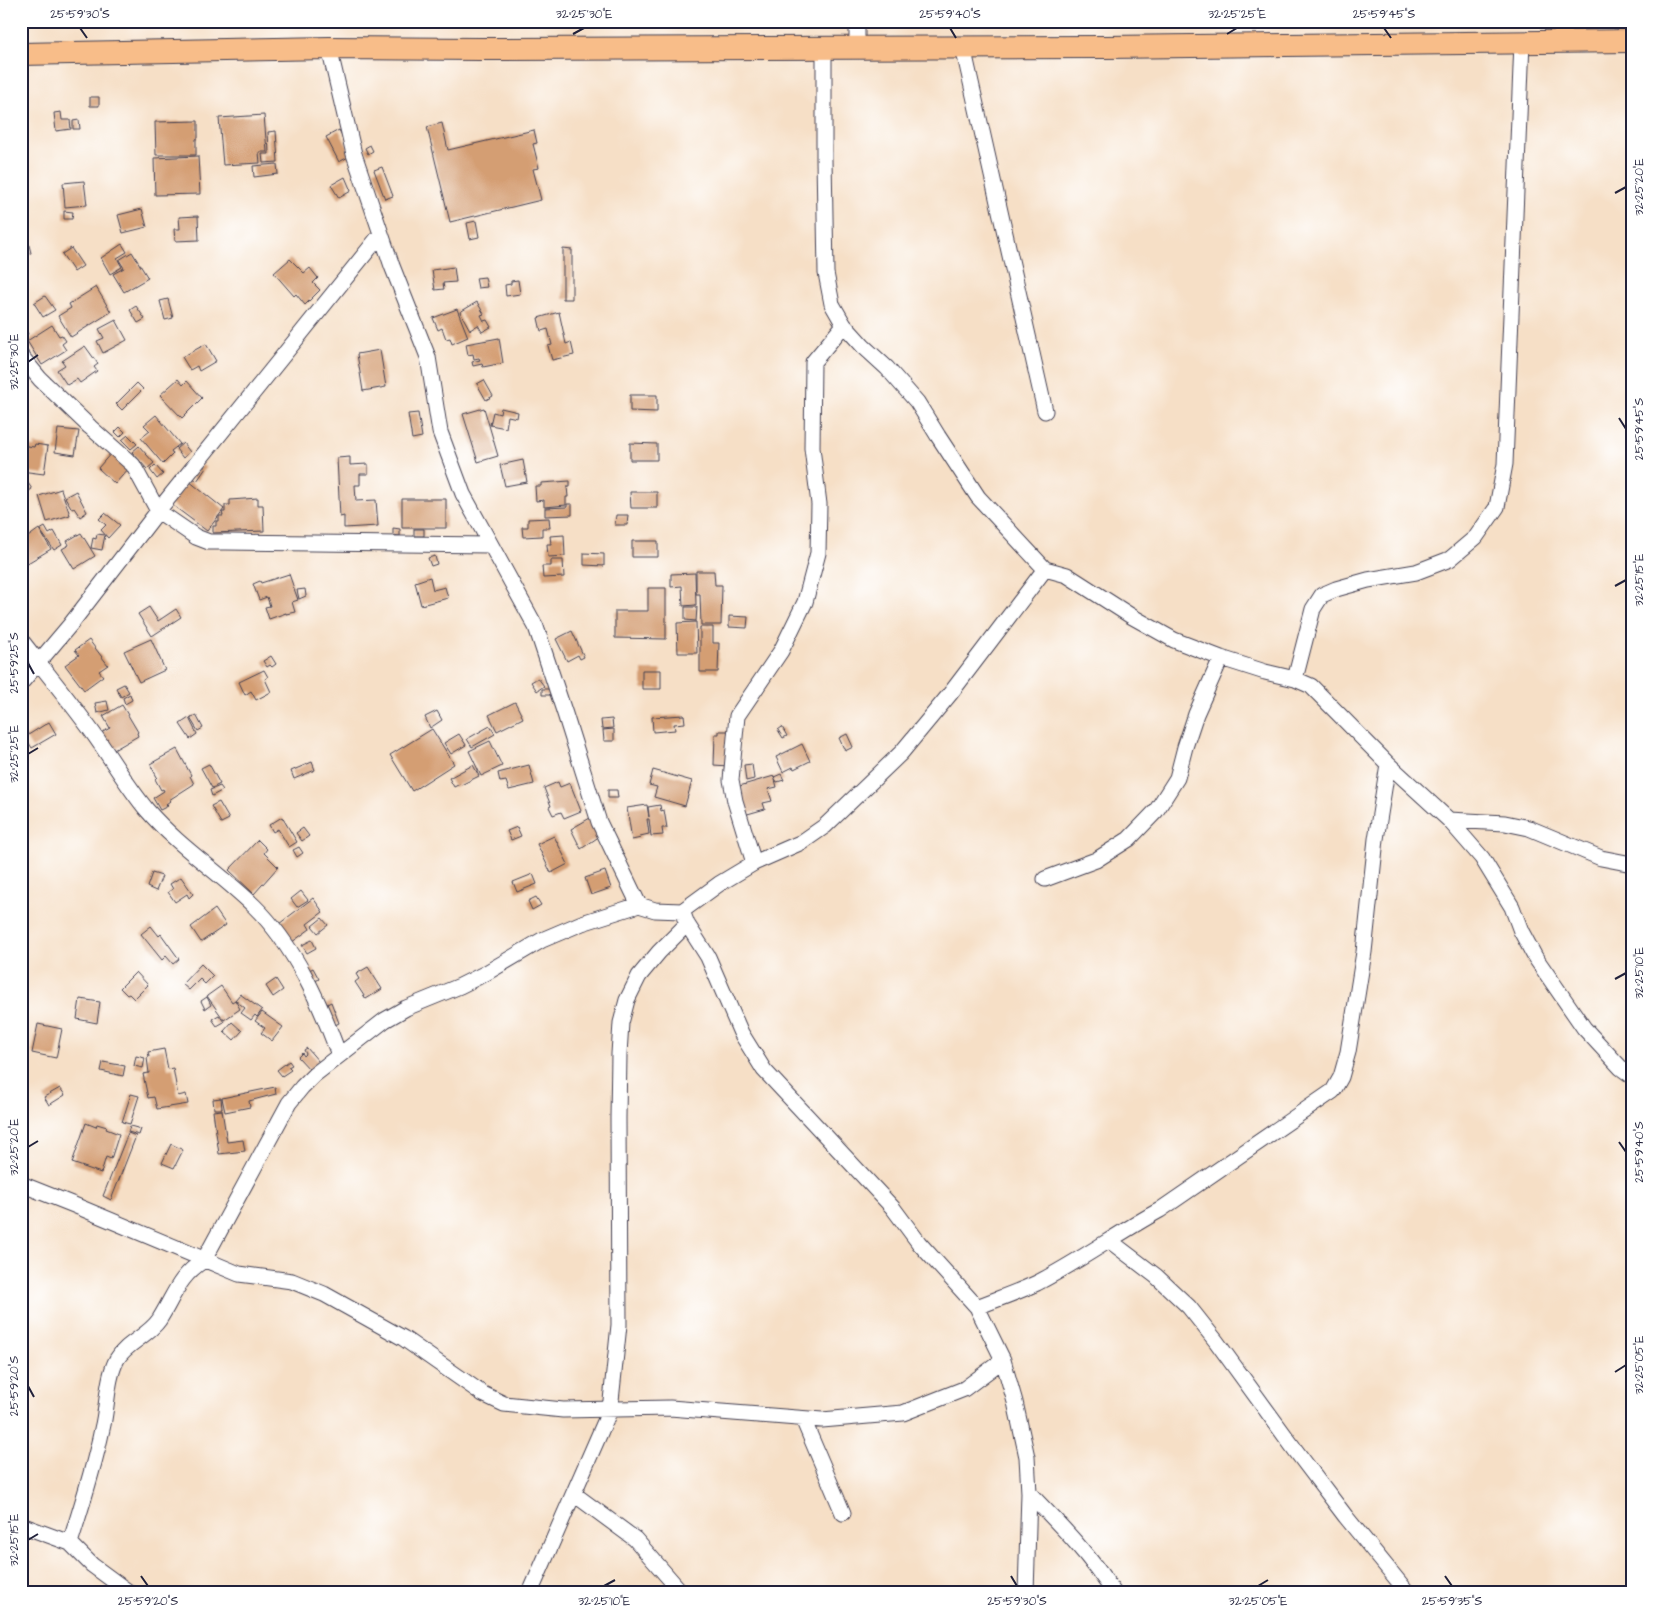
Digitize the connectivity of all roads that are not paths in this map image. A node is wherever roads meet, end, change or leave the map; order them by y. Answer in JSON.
{"nodes":[{"id":1,"x":856,"y":21,"type":"edge"},
{"id":2,"x":1632,"y":41,"type":"edge"},
{"id":3,"x":1522,"y":42,"type":"junction"},
{"id":4,"x":824,"y":47,"type":"junction"},
{"id":5,"x":857,"y":47,"type":"junction"},
{"id":6,"x":963,"y":47,"type":"junction"},
{"id":7,"x":329,"y":48,"type":"junction"},
{"id":8,"x":21,"y":54,"type":"edge"},
{"id":9,"x":381,"y":234,"type":"junction"},
{"id":10,"x":844,"y":325,"type":"junction"},
{"id":11,"x":21,"y":356,"type":"edge"},
{"id":12,"x":1045,"y":411,"type":"dead end"},
{"id":13,"x":158,"y":510,"type":"junction"},
{"id":14,"x":490,"y":545,"type":"junction"},
{"id":15,"x":1045,"y":569,"type":"junction"},
{"id":16,"x":21,"y":640,"type":"edge"},
{"id":17,"x":1221,"y":658,"type":"junction"},
{"id":18,"x":38,"y":663,"type":"junction"},
{"id":19,"x":1295,"y":679,"type":"junction"},
{"id":20,"x":21,"y":683,"type":"edge"},
{"id":21,"x":1388,"y":764,"type":"junction"},
{"id":22,"x":1449,"y":820,"type":"junction"},
{"id":23,"x":754,"y":863,"type":"junction"},
{"id":24,"x":1632,"y":864,"type":"edge"},
{"id":25,"x":1045,"y":879,"type":"dead end"},
{"id":26,"x":639,"y":905,"type":"junction"},
{"id":27,"x":684,"y":918,"type":"junction"},
{"id":28,"x":339,"y":1056,"type":"junction"},
{"id":29,"x":1632,"y":1076,"type":"edge"},
{"id":30,"x":21,"y":1184,"type":"edge"},
{"id":31,"x":1110,"y":1241,"type":"junction"},
{"id":32,"x":204,"y":1260,"type":"junction"},
{"id":33,"x":977,"y":1307,"type":"junction"},
{"id":34,"x":1003,"y":1360,"type":"junction"},
{"id":35,"x":610,"y":1410,"type":"junction"},
{"id":36,"x":803,"y":1419,"type":"junction"},
{"id":37,"x":1029,"y":1493,"type":"junction"},
{"id":38,"x":574,"y":1494,"type":"junction"},
{"id":39,"x":843,"y":1513,"type":"dead end"},
{"id":40,"x":21,"y":1525,"type":"edge"},
{"id":41,"x":70,"y":1543,"type":"junction"},
{"id":42,"x":130,"y":1593,"type":"edge"},
{"id":43,"x":530,"y":1593,"type":"edge"},
{"id":44,"x":682,"y":1593,"type":"edge"},
{"id":45,"x":1026,"y":1593,"type":"edge"},
{"id":46,"x":1114,"y":1593,"type":"edge"},
{"id":47,"x":1408,"y":1593,"type":"edge"}],
"edges":[{"from":1,"to":5,"type":"street"},
{"from":2,"to":3,"type":"main road"},
{"from":3,"to":6,"type":"main road"},
{"from":3,"to":19,"type":"street"},
{"from":4,"to":5,"type":"main road"},
{"from":4,"to":7,"type":"main road"},
{"from":4,"to":10,"type":"street"},
{"from":5,"to":6,"type":"main road"},
{"from":6,"to":12,"type":"street"},
{"from":7,"to":8,"type":"main road"},
{"from":7,"to":9,"type":"street"},
{"from":9,"to":13,"type":"street"},
{"from":9,"to":14,"type":"street"},
{"from":10,"to":15,"type":"street"},
{"from":10,"to":23,"type":"street"},
{"from":11,"to":13,"type":"street"},
{"from":13,"to":14,"type":"street"},
{"from":13,"to":18,"type":"street"},
{"from":14,"to":26,"type":"street"},
{"from":15,"to":17,"type":"street"},
{"from":15,"to":23,"type":"street"},
{"from":16,"to":18,"type":"street"},
{"from":17,"to":19,"type":"street"},
{"from":17,"to":25,"type":"street"},
{"from":18,"to":20,"type":"street"},
{"from":18,"to":28,"type":"street"},
{"from":19,"to":21,"type":"street"},
{"from":21,"to":22,"type":"street"},
{"from":21,"to":31,"type":"street"},
{"from":22,"to":24,"type":"street"},
{"from":22,"to":29,"type":"street"},
{"from":23,"to":27,"type":"street"},
{"from":26,"to":27,"type":"street"},
{"from":26,"to":28,"type":"street"},
{"from":27,"to":33,"type":"street"},
{"from":27,"to":35,"type":"street"},
{"from":28,"to":32,"type":"street"},
{"from":30,"to":32,"type":"street"},
{"from":31,"to":33,"type":"street"},
{"from":31,"to":47,"type":"street"},
{"from":32,"to":35,"type":"street"},
{"from":32,"to":41,"type":"street"},
{"from":33,"to":34,"type":"street"},
{"from":34,"to":36,"type":"street"},
{"from":34,"to":37,"type":"street"},
{"from":35,"to":36,"type":"street"},
{"from":35,"to":38,"type":"street"},
{"from":36,"to":39,"type":"street"},
{"from":37,"to":45,"type":"street"},
{"from":37,"to":46,"type":"street"},
{"from":38,"to":43,"type":"street"},
{"from":38,"to":44,"type":"street"},
{"from":40,"to":41,"type":"street"},
{"from":41,"to":42,"type":"street"}]}
